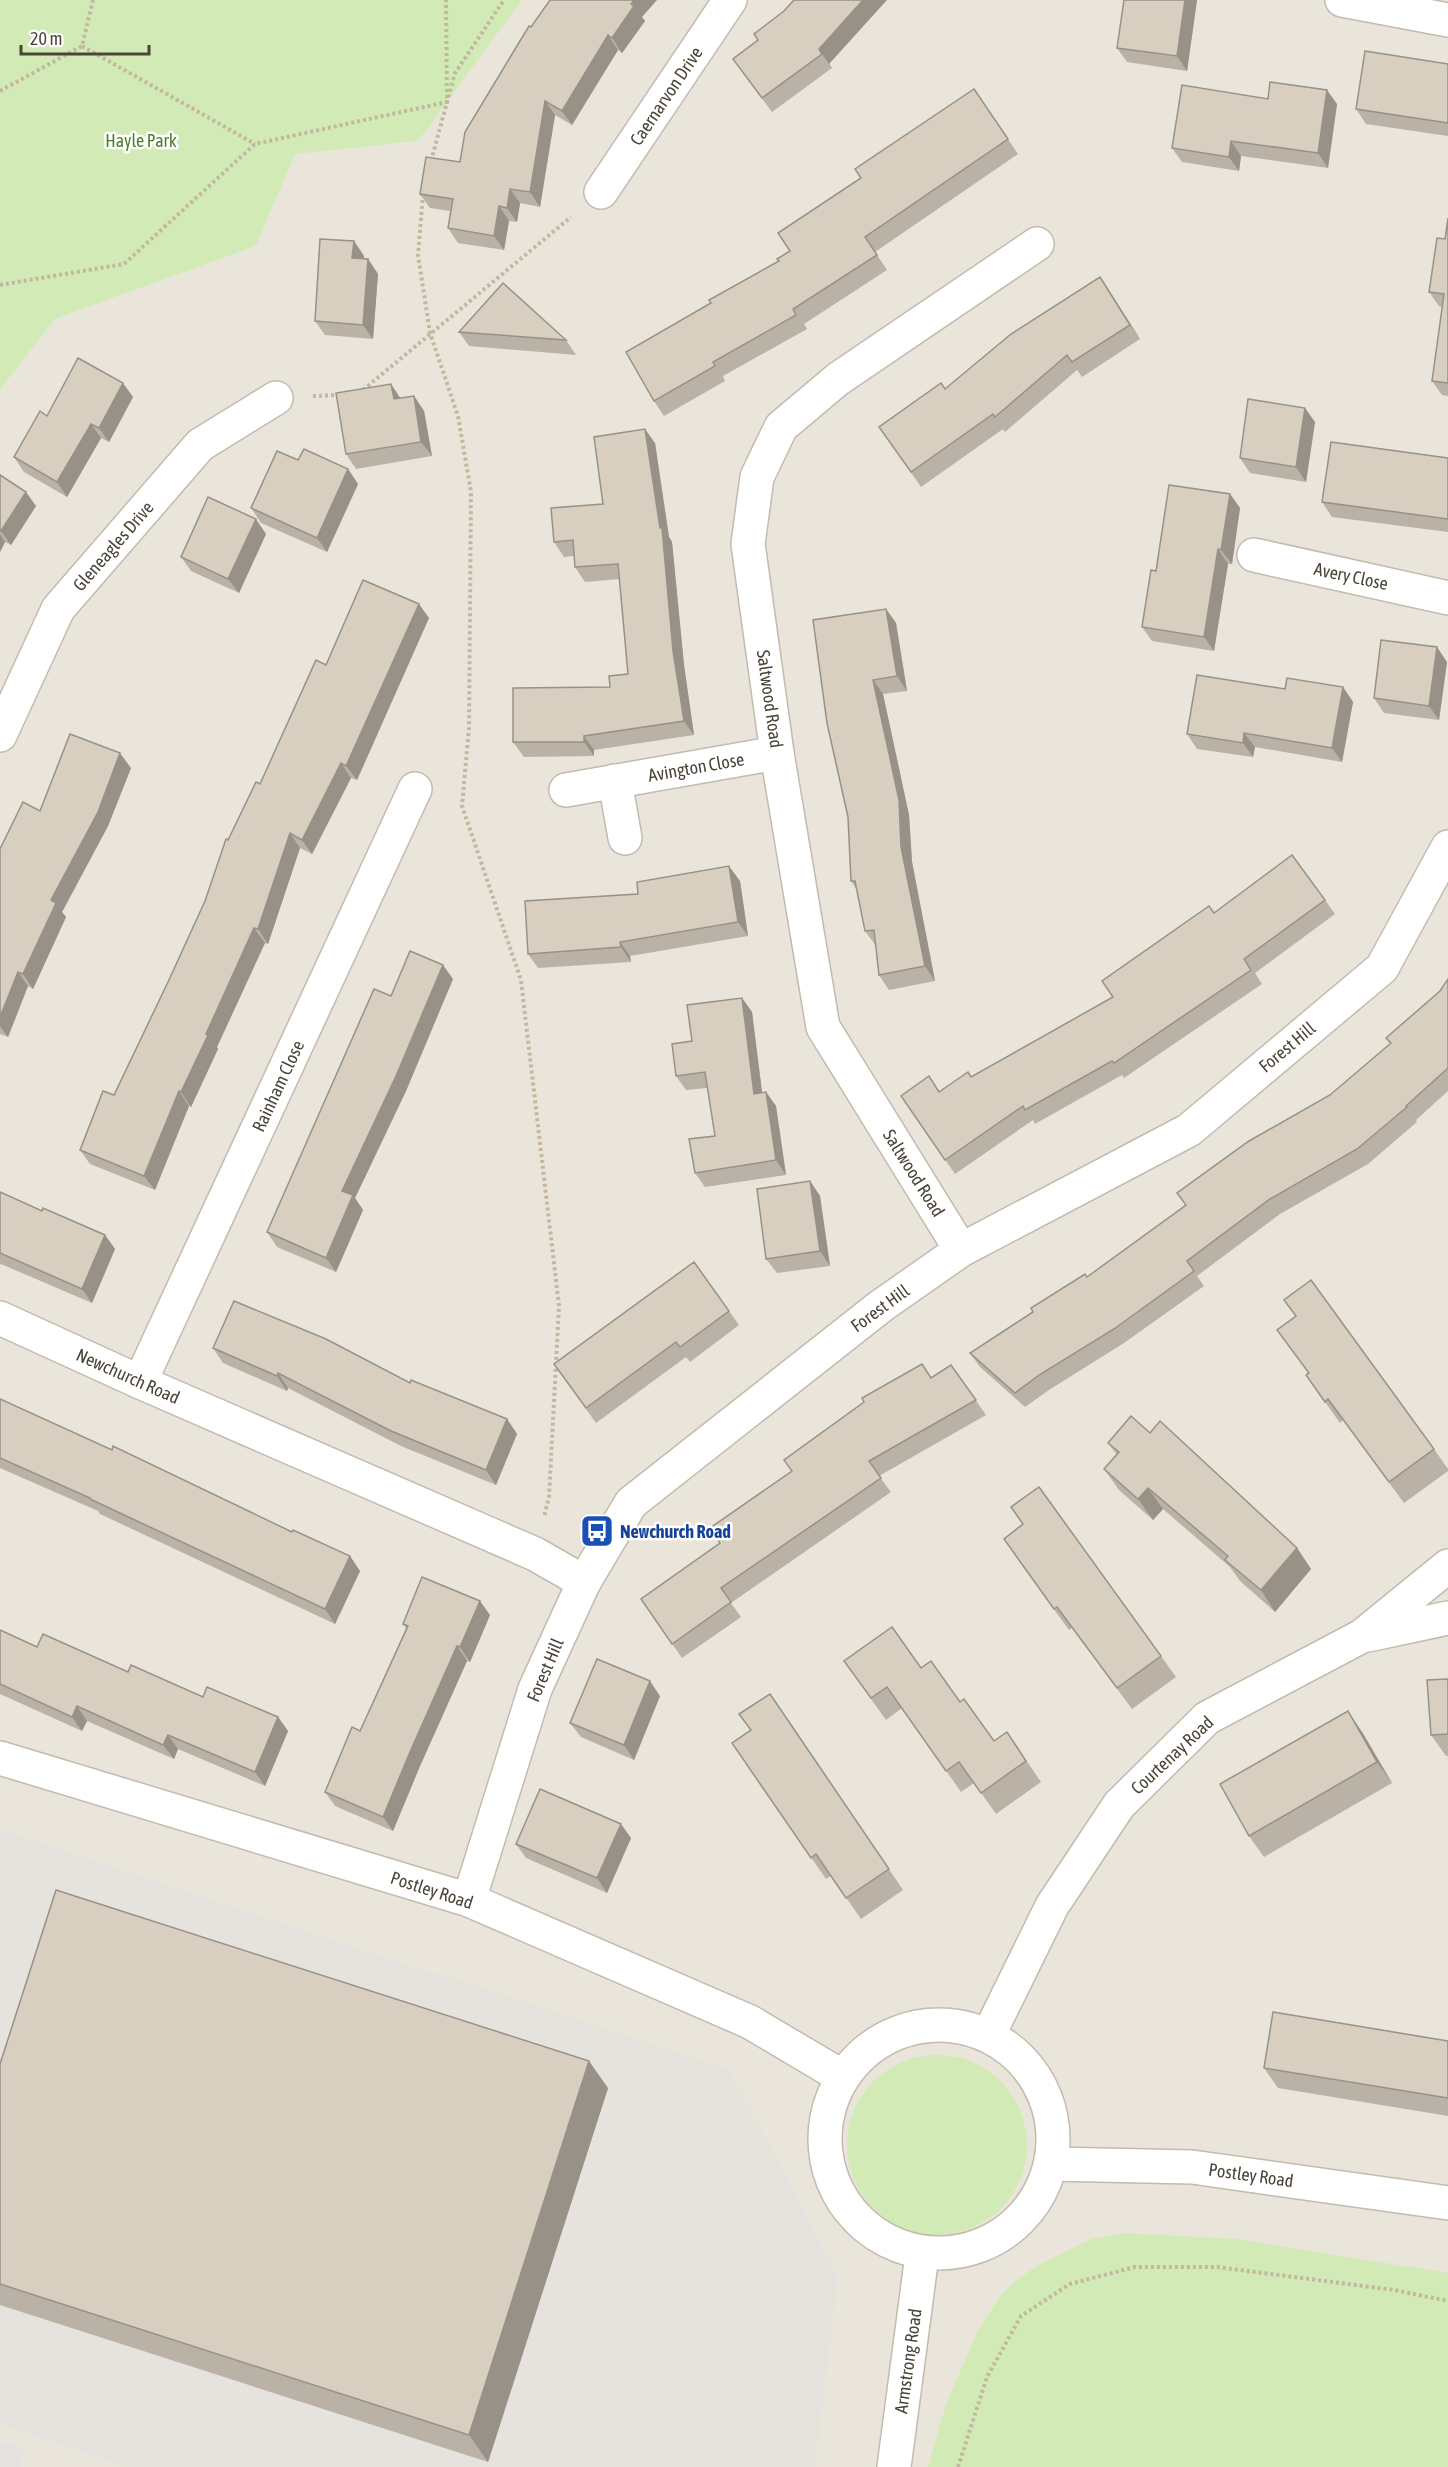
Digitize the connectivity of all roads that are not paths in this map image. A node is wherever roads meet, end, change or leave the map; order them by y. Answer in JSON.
{"nodes":[{"id":1,"x":730,"y":0,"type":"edge"},
{"id":2,"x":1342,"y":0,"type":"edge"},
{"id":3,"x":1448,"y":20,"type":"edge"},
{"id":4,"x":602,"y":192,"type":"road end"},
{"id":5,"x":1037,"y":244,"type":"dead end"},
{"id":6,"x":276,"y":398,"type":"road end"},
{"id":7,"x":1254,"y":555,"type":"dead end"},
{"id":8,"x":1448,"y":598,"type":"edge"},
{"id":9,"x":0,"y":735,"type":"edge"},
{"id":10,"x":777,"y":753,"type":"junction"},
{"id":11,"x":615,"y":781,"type":"junction"},
{"id":12,"x":415,"y":789,"type":"dead end"},
{"id":13,"x":566,"y":790,"type":"dead end"},
{"id":14,"x":625,"y":838,"type":"dead end"},
{"id":15,"x":1448,"y":847,"type":"edge"},
{"id":16,"x":961,"y":1250,"type":"junction"},
{"id":17,"x":0,"y":1318,"type":"edge"},
{"id":18,"x":140,"y":1382,"type":"junction"},
{"id":19,"x":1448,"y":1566,"type":"edge"},
{"id":20,"x":584,"y":1582,"type":"junction"},
{"id":21,"x":1448,"y":1618,"type":"edge"},
{"id":22,"x":1362,"y":1636,"type":"junction"},
{"id":23,"x":0,"y":1758,"type":"edge"},
{"id":24,"x":469,"y":1900,"type":"junction"},
{"id":25,"x":989,"y":2034,"type":"junction"},
{"id":26,"x":841,"y":2076,"type":"junction"},
{"id":27,"x":1052,"y":2164,"type":"junction"},
{"id":28,"x":1448,"y":2203,"type":"edge"},
{"id":29,"x":922,"y":2254,"type":"junction"},
{"id":30,"x":894,"y":2467,"type":"edge"}],
"edges":[{"from":1,"to":4,"type":"street","name":"Caernarvon Drive"},
{"from":2,"to":3,"type":"street"},
{"from":5,"to":10,"type":"street","name":"Saltwood Road"},
{"from":6,"to":9,"type":"street","name":"Gleneagles Drive"},
{"from":7,"to":8,"type":"street","name":"Avery Close"},
{"from":10,"to":11,"type":"street","name":"Avington Close"},
{"from":10,"to":16,"type":"street","name":"Saltwood Road"},
{"from":11,"to":13,"type":"street","name":"Avington Close"},
{"from":11,"to":14,"type":"street"},
{"from":12,"to":18,"type":"street","name":"Rainham Close"},
{"from":15,"to":16,"type":"street","name":"Forest Hill"},
{"from":16,"to":20,"type":"street","name":"Forest Hill"},
{"from":17,"to":18,"type":"street","name":"Newchurch Road"},
{"from":18,"to":20,"type":"street","name":"Newchurch Road"},
{"from":19,"to":22,"type":"street","name":"Courtenay Road"},
{"from":20,"to":24,"type":"street","name":"Forest Hill"},
{"from":21,"to":22,"type":"street"},
{"from":22,"to":25,"type":"street","name":"Courtenay Road"},
{"from":23,"to":24,"type":"street","name":"Postley Road"},
{"from":24,"to":26,"type":"street","name":"Postley Road"},
{"from":25,"to":26,"type":"street"},
{"from":25,"to":27,"type":"street"},
{"from":26,"to":29,"type":"street"},
{"from":27,"to":28,"type":"street","name":"Postley Road"},
{"from":27,"to":29,"type":"street"},
{"from":29,"to":30,"type":"street","name":"Armstrong Road"}]}
